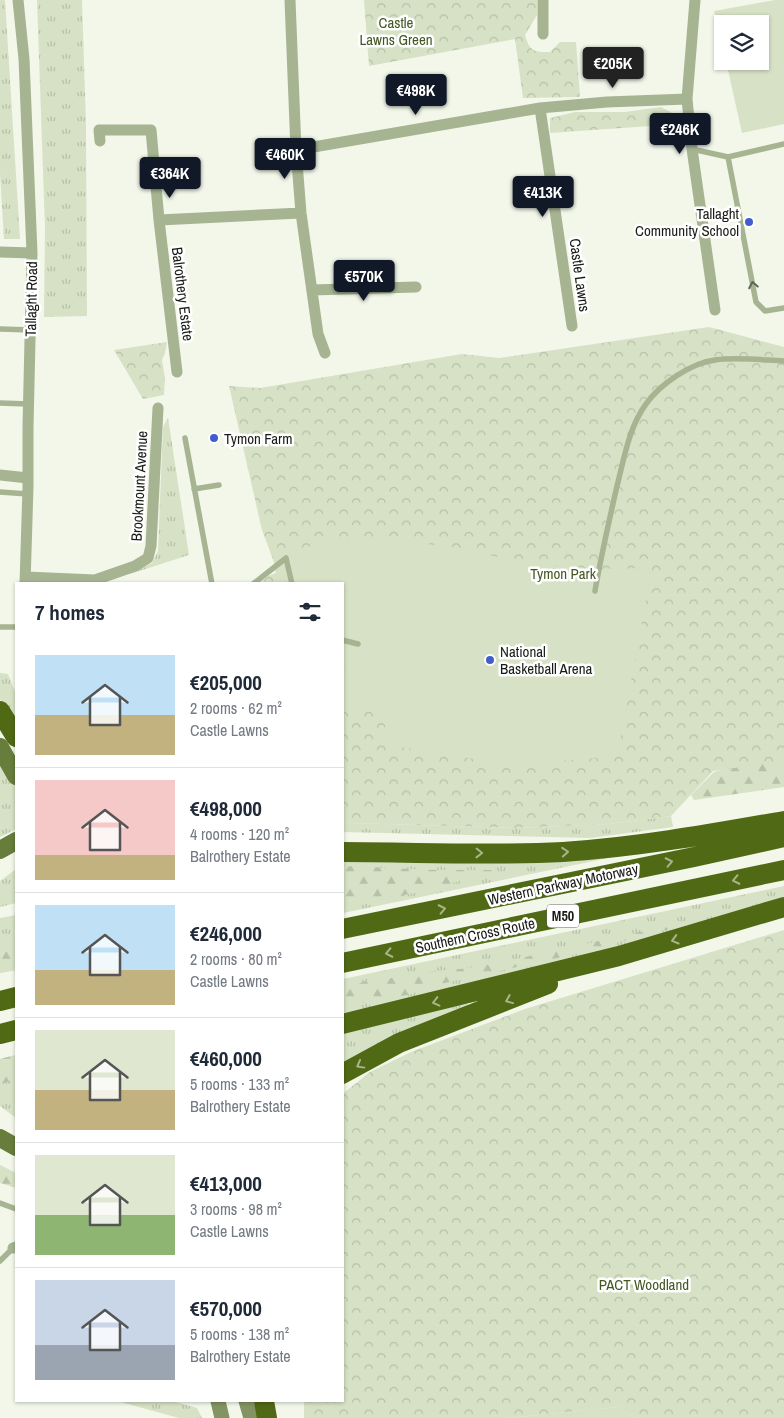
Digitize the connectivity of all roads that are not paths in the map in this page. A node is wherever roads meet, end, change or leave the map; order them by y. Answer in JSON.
{"nodes":[{"id":1,"x":18,"y":0,"type":"edge"},
{"id":2,"x":22,"y":0,"type":"edge"},
{"id":3,"x":290,"y":0,"type":"edge"},
{"id":4,"x":543,"y":0,"type":"edge"},
{"id":5,"x":695,"y":0,"type":"edge"},
{"id":6,"x":20,"y":14,"type":"junction"},
{"id":7,"x":542,"y":34,"type":"dead end"},
{"id":8,"x":687,"y":99,"type":"junction"},
{"id":9,"x":540,"y":108,"type":"junction"},
{"id":10,"x":100,"y":141,"type":"dead end"},
{"id":11,"x":784,"y":144,"type":"edge"},
{"id":12,"x":692,"y":148,"type":"junction"},
{"id":13,"x":296,"y":150,"type":"junction"},
{"id":14,"x":728,"y":157,"type":"junction"},
{"id":15,"x":301,"y":213,"type":"junction"},
{"id":16,"x":159,"y":220,"type":"junction"},
{"id":17,"x":0,"y":252,"type":"edge"},
{"id":18,"x":32,"y":253,"type":"junction"},
{"id":19,"x":416,"y":287,"type":"dead end"},
{"id":20,"x":312,"y":290,"type":"junction"},
{"id":21,"x":784,"y":308,"type":"edge"},
{"id":22,"x":715,"y":310,"type":"dead end"},
{"id":23,"x":572,"y":326,"type":"dead end"},
{"id":24,"x":0,"y":329,"type":"edge"},
{"id":25,"x":31,"y":330,"type":"junction"},
{"id":26,"x":325,"y":353,"type":"dead end"},
{"id":27,"x":784,"y":361,"type":"edge"},
{"id":28,"x":176,"y":372,"type":"dead end"},
{"id":29,"x":0,"y":403,"type":"edge"},
{"id":30,"x":28,"y":404,"type":"junction"},
{"id":31,"x":158,"y":408,"type":"dead end"},
{"id":32,"x":185,"y":438,"type":"dead end"},
{"id":33,"x":0,"y":475,"type":"edge"},
{"id":34,"x":28,"y":478,"type":"junction"},
{"id":35,"x":218,"y":485,"type":"dead end"},
{"id":36,"x":194,"y":489,"type":"junction"},
{"id":37,"x":0,"y":492,"type":"edge"},
{"id":38,"x":28,"y":494,"type":"junction"},
{"id":39,"x":25,"y":580,"type":"edge"},
{"id":40,"x":212,"y":582,"type":"edge"},
{"id":41,"x":256,"y":582,"type":"edge"},
{"id":42,"x":292,"y":582,"type":"edge"},
{"id":43,"x":595,"y":591,"type":"dead end"},
{"id":44,"x":0,"y":627,"type":"edge"},
{"id":45,"x":15,"y":627,"type":"edge"},
{"id":46,"x":344,"y":640,"type":"edge"},
{"id":47,"x":358,"y":644,"type":"dead end"},
{"id":48,"x":0,"y":711,"type":"edge"},
{"id":49,"x":15,"y":735,"type":"edge"},
{"id":50,"x":0,"y":747,"type":"edge"},
{"id":51,"x":15,"y":774,"type":"edge"},
{"id":52,"x":784,"y":811,"type":"edge"},
{"id":53,"x":784,"y":821,"type":"edge"},
{"id":54,"x":784,"y":837,"type":"edge"},
{"id":55,"x":344,"y":841,"type":"edge"},
{"id":56,"x":15,"y":842,"type":"edge"},
{"id":57,"x":598,"y":849,"type":"junction"},
{"id":58,"x":0,"y":850,"type":"edge"},
{"id":59,"x":344,"y":852,"type":"edge"},
{"id":60,"x":430,"y":852,"type":"junction"},
{"id":61,"x":784,"y":870,"type":"edge"},
{"id":62,"x":784,"y":907,"type":"edge"},
{"id":63,"x":344,"y":929,"type":"edge"},
{"id":64,"x":619,"y":956,"type":"junction"},
{"id":65,"x":344,"y":963,"type":"edge"},
{"id":66,"x":15,"y":997,"type":"edge"},
{"id":67,"x":0,"y":1001,"type":"edge"},
{"id":68,"x":344,"y":1024,"type":"edge"},
{"id":69,"x":15,"y":1030,"type":"edge"},
{"id":70,"x":0,"y":1034,"type":"edge"},
{"id":71,"x":344,"y":1073,"type":"edge"},
{"id":72,"x":0,"y":1138,"type":"edge"},
{"id":73,"x":15,"y":1147,"type":"edge"},
{"id":74,"x":0,"y":1203,"type":"edge"},
{"id":75,"x":15,"y":1208,"type":"edge"},
{"id":76,"x":15,"y":1247,"type":"edge"},
{"id":77,"x":0,"y":1261,"type":"edge"},
{"id":78,"x":218,"y":1402,"type":"edge"},
{"id":79,"x":246,"y":1402,"type":"edge"},
{"id":80,"x":264,"y":1402,"type":"edge"},
{"id":81,"x":222,"y":1418,"type":"edge"},
{"id":82,"x":250,"y":1418,"type":"edge"},
{"id":83,"x":267,"y":1418,"type":"edge"}],
"edges":[{"from":1,"to":6,"type":"street","name":"Tallaght Road"},
{"from":2,"to":6,"type":"street","name":"Tallaght Road"},
{"from":3,"to":13,"type":"street"},
{"from":4,"to":7,"type":"street"},
{"from":5,"to":8,"type":"street"},
{"from":6,"to":18,"type":"street","name":"Tallaght Road"},
{"from":8,"to":9,"type":"street"},
{"from":8,"to":12,"type":"street"},
{"from":9,"to":13,"type":"street"},
{"from":9,"to":23,"type":"street","name":"Castle Lawns"},
{"from":10,"to":16,"type":"street","name":"Balrothery Estate"},
{"from":11,"to":14,"type":"lane"},
{"from":12,"to":14,"type":"lane"},
{"from":12,"to":22,"type":"street"},
{"from":13,"to":15,"type":"street"},
{"from":21,"to":14,"type":"lane","one_way":true},
{"from":15,"to":16,"type":"street"},
{"from":15,"to":20,"type":"street"},
{"from":16,"to":28,"type":"street","name":"Balrothery Estate"},
{"from":17,"to":18,"type":"street"},
{"from":18,"to":25,"type":"street","name":"Tallaght Road"},
{"from":19,"to":20,"type":"street"},
{"from":20,"to":26,"type":"street"},
{"from":24,"to":25,"type":"lane"},
{"from":25,"to":30,"type":"street","name":"Tallaght Road"},
{"from":27,"to":43,"type":"lane"},
{"from":29,"to":30,"type":"lane"},
{"from":30,"to":34,"type":"street","name":"Tallaght Road"},
{"from":31,"to":39,"type":"street","name":"Brookmount Avenue"},
{"from":32,"to":36,"type":"lane"},
{"from":33,"to":34,"type":"street"},
{"from":34,"to":38,"type":"street","name":"Tallaght Road"},
{"from":35,"to":36,"type":"lane"},
{"from":36,"to":40,"type":"lane"},
{"from":37,"to":38,"type":"lane"},
{"from":38,"to":39,"type":"street","name":"Tallaght Road"},
{"from":41,"to":42,"type":"lane"},
{"from":44,"to":45,"type":"lane"},
{"from":46,"to":47,"type":"lane"},
{"from":48,"to":49,"type":"highway"},
{"from":50,"to":51,"type":"main road"},
{"from":52,"to":57,"type":"highway"},
{"from":53,"to":57,"type":"highway"},
{"from":63,"to":54,"type":"highway","name":"Western Parkway Motorway","number":"M50","one_way":true},
{"from":55,"to":60,"type":"highway"},
{"from":56,"to":58,"type":"main road"},
{"from":60,"to":57,"type":"highway","one_way":true},
{"from":59,"to":60,"type":"highway"},
{"from":61,"to":65,"type":"highway","name":"Southern Cross Route","number":"M50","one_way":true},
{"from":62,"to":64,"type":"highway","one_way":true},
{"from":64,"to":68,"type":"highway","one_way":true},
{"from":64,"to":71,"type":"highway","one_way":true},
{"from":66,"to":67,"type":"highway"},
{"from":69,"to":70,"type":"highway"},
{"from":72,"to":73,"type":"main road"},
{"from":74,"to":75,"type":"lane"},
{"from":76,"to":77,"type":"lane"},
{"from":78,"to":81,"type":"main road"},
{"from":79,"to":82,"type":"main road"},
{"from":80,"to":83,"type":"highway"}]}
